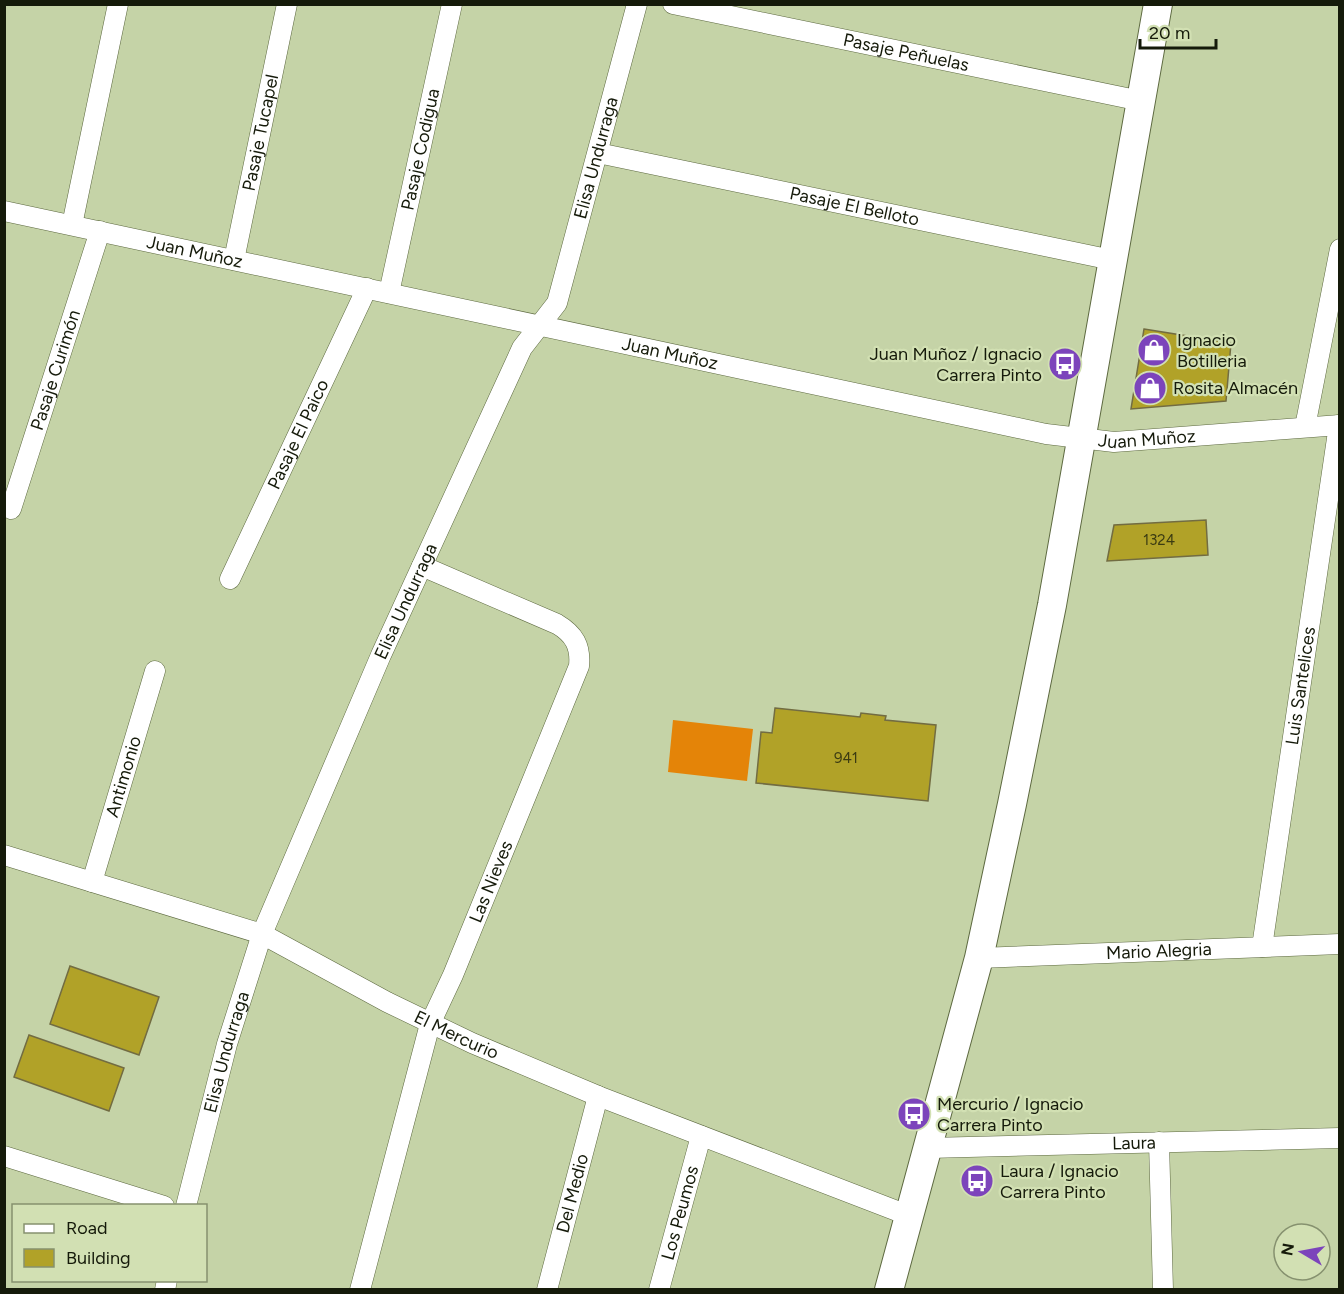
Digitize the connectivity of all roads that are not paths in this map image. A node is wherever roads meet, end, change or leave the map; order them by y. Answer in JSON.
{"nodes":[{"id":1,"x":118,"y":4,"type":"edge"},
{"id":2,"x":287,"y":4,"type":"edge"},
{"id":3,"x":452,"y":4,"type":"edge"},
{"id":4,"x":637,"y":4,"type":"edge"},
{"id":5,"x":673,"y":4,"type":"edge"},
{"id":6,"x":1158,"y":4,"type":"edge"},
{"id":7,"x":1141,"y":101,"type":"junction"},
{"id":8,"x":598,"y":153,"type":"junction"},
{"id":9,"x":4,"y":211,"type":"edge"},
{"id":10,"x":72,"y":225,"type":"junction"},
{"id":11,"x":100,"y":231,"type":"junction"},
{"id":12,"x":1340,"y":249,"type":"edge"},
{"id":13,"x":234,"y":260,"type":"junction"},
{"id":14,"x":1112,"y":260,"type":"junction"},
{"id":15,"x":367,"y":288,"type":"junction"},
{"id":16,"x":389,"y":293,"type":"junction"},
{"id":17,"x":540,"y":324,"type":"junction"},
{"id":18,"x":1339,"y":424,"type":"edge"},
{"id":19,"x":1305,"y":427,"type":"junction"},
{"id":20,"x":1079,"y":439,"type":"junction"},
{"id":21,"x":11,"y":509,"type":"dead end"},
{"id":22,"x":422,"y":566,"type":"junction"},
{"id":23,"x":230,"y":579,"type":"dead end"},
{"id":24,"x":155,"y":671,"type":"dead end"},
{"id":25,"x":4,"y":855,"type":"edge"},
{"id":26,"x":92,"y":882,"type":"junction"},
{"id":27,"x":262,"y":934,"type":"junction"},
{"id":28,"x":1340,"y":944,"type":"edge"},
{"id":29,"x":1262,"y":947,"type":"junction"},
{"id":30,"x":979,"y":958,"type":"junction"},
{"id":31,"x":429,"y":1024,"type":"junction"},
{"id":32,"x":598,"y":1096,"type":"junction"},
{"id":33,"x":701,"y":1136,"type":"junction"},
{"id":34,"x":1340,"y":1137,"type":"edge"},
{"id":35,"x":1159,"y":1142,"type":"junction"},
{"id":36,"x":928,"y":1148,"type":"junction"},
{"id":37,"x":4,"y":1156,"type":"edge"},
{"id":38,"x":158,"y":1204,"type":"edge"},
{"id":39,"x":186,"y":1204,"type":"edge"},
{"id":40,"x":910,"y":1215,"type":"junction"},
{"id":41,"x":360,"y":1290,"type":"edge"},
{"id":42,"x":547,"y":1290,"type":"edge"},
{"id":43,"x":659,"y":1290,"type":"edge"},
{"id":44,"x":889,"y":1290,"type":"edge"},
{"id":45,"x":1163,"y":1290,"type":"edge"}],
"edges":[{"from":1,"to":10,"type":"street"},
{"from":2,"to":13,"type":"street","name":"Pasaje Tucapel"},
{"from":3,"to":16,"type":"street","name":"Pasaje Codigua"},
{"from":4,"to":8,"type":"street","name":"Elisa Undurraga"},
{"from":5,"to":7,"type":"street","name":"Pasaje Peñuelas"},
{"from":6,"to":7,"type":"main road"},
{"from":7,"to":14,"type":"main road"},
{"from":8,"to":14,"type":"street","name":"Pasaje El Belloto"},
{"from":8,"to":17,"type":"street","name":"Elisa Undurraga"},
{"from":9,"to":10,"type":"street","name":"Juan Muñoz"},
{"from":10,"to":11,"type":"street","name":"Juan Muñoz"},
{"from":11,"to":13,"type":"street","name":"Juan Muñoz"},
{"from":11,"to":21,"type":"street","name":"Pasaje Curimón"},
{"from":12,"to":19,"type":"street"},
{"from":13,"to":15,"type":"street","name":"Juan Muñoz"},
{"from":14,"to":20,"type":"main road"},
{"from":15,"to":16,"type":"street","name":"Juan Muñoz"},
{"from":15,"to":23,"type":"street","name":"Pasaje El Paico"},
{"from":16,"to":17,"type":"street","name":"Juan Muñoz"},
{"from":17,"to":20,"type":"street","name":"Juan Muñoz"},
{"from":17,"to":22,"type":"street","name":"Elisa Undurraga"},
{"from":18,"to":19,"type":"street","name":"Juan Muñoz"},
{"from":18,"to":29,"type":"street","name":"Luis Santelices"},
{"from":19,"to":20,"type":"street","name":"Juan Muñoz"},
{"from":20,"to":30,"type":"main road"},
{"from":22,"to":27,"type":"street","name":"Elisa Undurraga"},
{"from":22,"to":31,"type":"street","name":"Las Nieves"},
{"from":24,"to":26,"type":"street","name":"Antimonio"},
{"from":25,"to":26,"type":"street","name":"El Mercurio"},
{"from":26,"to":27,"type":"street","name":"El Mercurio"},
{"from":27,"to":31,"type":"street","name":"El Mercurio"},
{"from":27,"to":39,"type":"street","name":"Elisa Undurraga"},
{"from":28,"to":29,"type":"street","name":"Mario Alegria"},
{"from":29,"to":30,"type":"street","name":"Mario Alegria"},
{"from":30,"to":36,"type":"main road"},
{"from":31,"to":32,"type":"street","name":"El Mercurio"},
{"from":31,"to":41,"type":"street","name":"Las Nieves"},
{"from":32,"to":33,"type":"street","name":"El Mercurio"},
{"from":32,"to":42,"type":"street","name":"Del Medio"},
{"from":33,"to":40,"type":"street","name":"El Mercurio"},
{"from":33,"to":43,"type":"street","name":"Los Peumos"},
{"from":34,"to":35,"type":"street","name":"Laura"},
{"from":35,"to":36,"type":"street","name":"Laura"},
{"from":35,"to":45,"type":"street"},
{"from":36,"to":40,"type":"main road"},
{"from":37,"to":38,"type":"street"},
{"from":40,"to":44,"type":"main road"}]}
